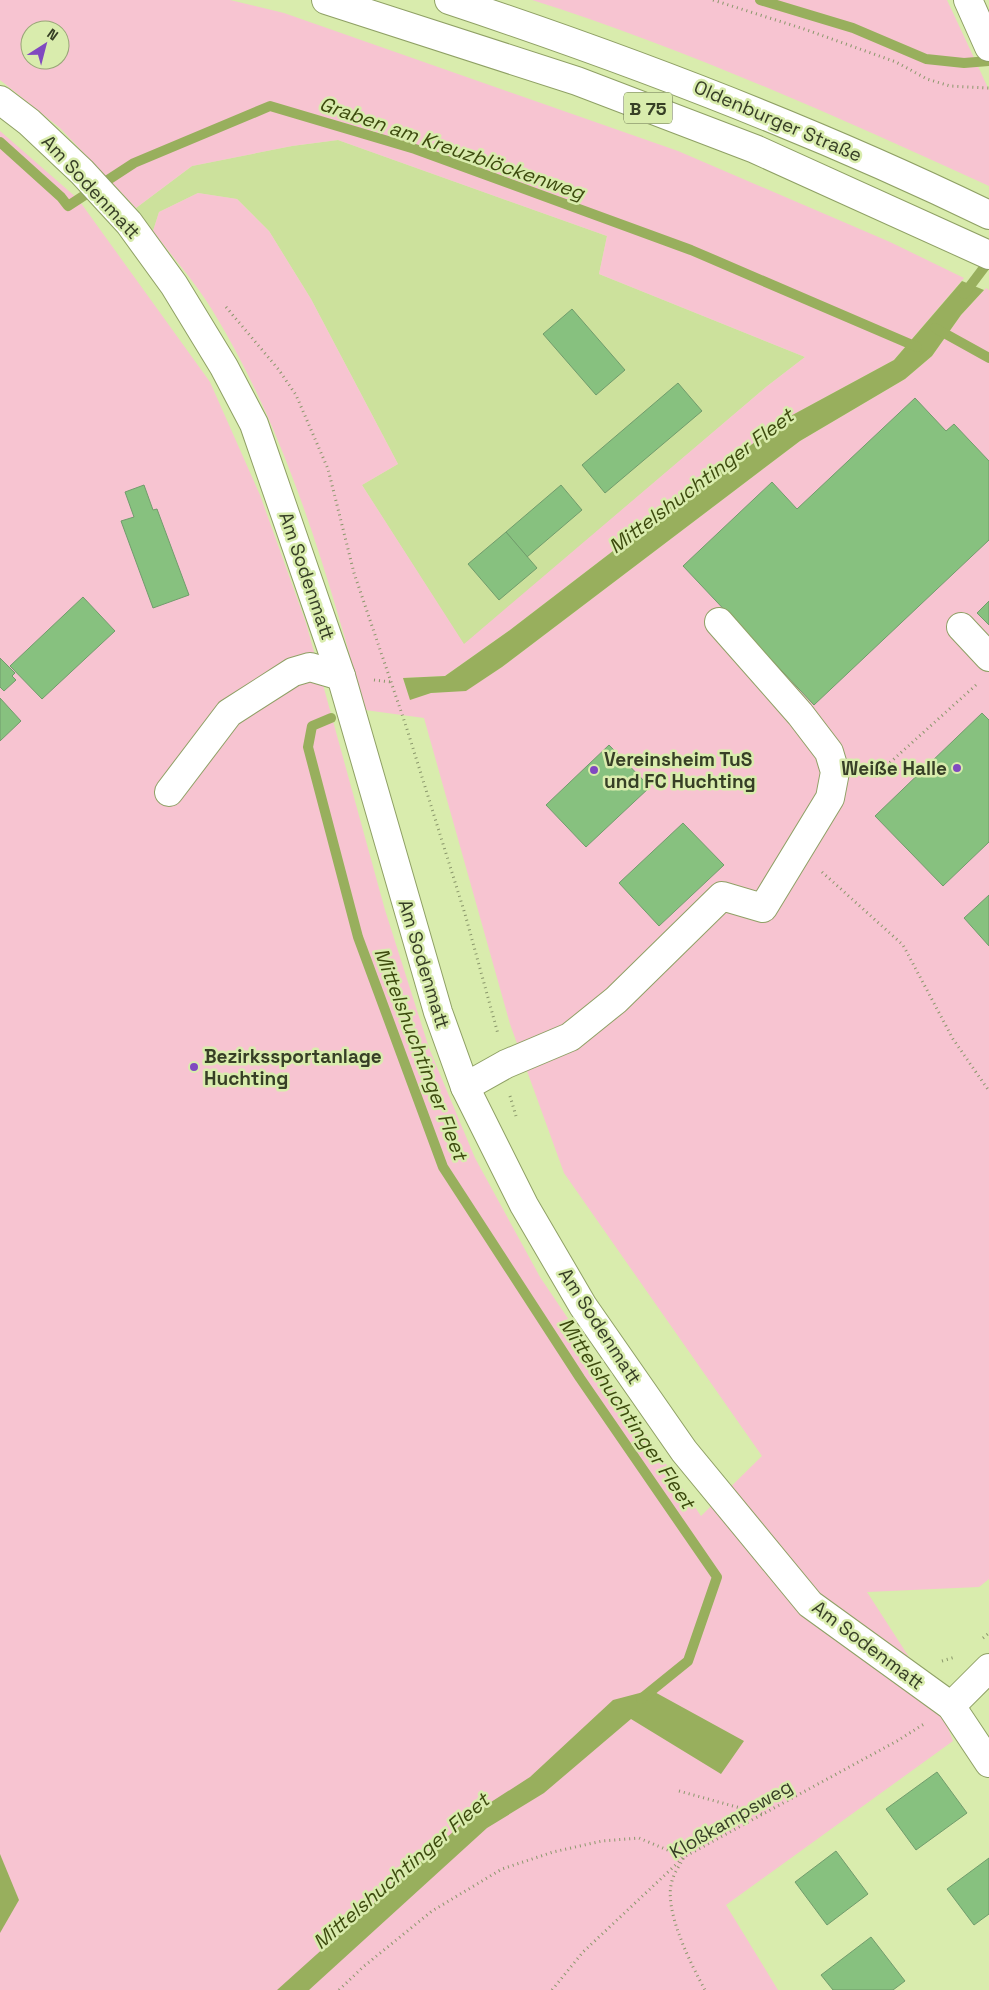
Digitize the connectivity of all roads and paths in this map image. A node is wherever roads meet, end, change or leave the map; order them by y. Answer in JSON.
{"nodes":[{"id":1,"x":326,"y":0,"type":"edge"},
{"id":2,"x":449,"y":0,"type":"edge"},
{"id":3,"x":713,"y":0,"type":"edge"},
{"id":4,"x":968,"y":0,"type":"edge"},
{"id":5,"x":988,"y":45,"type":"edge"},
{"id":6,"x":989,"y":88,"type":"edge"},
{"id":7,"x":0,"y":100,"type":"edge"},
{"id":8,"x":988,"y":214,"type":"edge"},
{"id":9,"x":989,"y":255,"type":"edge"},
{"id":10,"x":719,"y":622,"type":"dead end"},
{"id":11,"x":961,"y":627,"type":"dead end"},
{"id":12,"x":985,"y":669,"type":"edge"},
{"id":13,"x":341,"y":676,"type":"junction"},
{"id":14,"x":391,"y":682,"type":"dead end"},
{"id":15,"x":835,"y":772,"type":"junction"},
{"id":16,"x":169,"y":792,"type":"dead end"},
{"id":17,"x":798,"y":850,"type":"junction"},
{"id":18,"x":506,"y":1064,"type":"junction"},
{"id":19,"x":465,"y":1087,"type":"junction"},
{"id":20,"x":989,"y":1091,"type":"edge"},
{"id":21,"x":517,"y":1117,"type":"dead end"},
{"id":22,"x":989,"y":1633,"type":"edge"},
{"id":23,"x":975,"y":1643,"type":"dead end"},
{"id":24,"x":961,"y":1653,"type":"dead end"},
{"id":25,"x":939,"y":1662,"type":"dead end"},
{"id":26,"x":989,"y":1668,"type":"edge"},
{"id":27,"x":951,"y":1706,"type":"junction"},
{"id":28,"x":989,"y":1763,"type":"edge"},
{"id":29,"x":679,"y":1791,"type":"dead end"},
{"id":30,"x":763,"y":1814,"type":"junction"},
{"id":31,"x":684,"y":1857,"type":"junction"},
{"id":32,"x":339,"y":1990,"type":"edge"},
{"id":33,"x":552,"y":1990,"type":"edge"},
{"id":34,"x":704,"y":1990,"type":"edge"}],
"edges":[{"from":1,"to":9,"type":"main road","number":"B 75"},
{"from":2,"to":8,"type":"main road","name":"Oldenburger Straße","number":"B 75"},
{"from":3,"to":6,"type":"path"},
{"from":4,"to":5,"type":"main road"},
{"from":7,"to":13,"type":"main road","name":"Am Sodenmatt"},
{"from":10,"to":15,"type":"main road"},
{"from":11,"to":12,"type":"main road"},
{"from":12,"to":15,"type":"path"},
{"from":13,"to":16,"type":"main road"},
{"from":13,"to":19,"type":"main road","name":"Am Sodenmatt"},
{"from":14,"to":18,"type":"path"},
{"from":15,"to":17,"type":"main road"},
{"from":17,"to":18,"type":"main road"},
{"from":17,"to":20,"type":"path"},
{"from":18,"to":19,"type":"main road"},
{"from":18,"to":21,"type":"path"},
{"from":19,"to":27,"type":"main road","name":"Am Sodenmatt"},
{"from":22,"to":23,"type":"path"},
{"from":24,"to":25,"type":"path"},
{"from":26,"to":27,"type":"main road"},
{"from":27,"to":28,"type":"main road"},
{"from":27,"to":30,"type":"path","name":"Kloßkampsweg"},
{"from":29,"to":30,"type":"path"},
{"from":30,"to":31,"type":"path","name":"Kloßkampsweg"},
{"from":31,"to":32,"type":"path"},
{"from":31,"to":33,"type":"path","name":"Kloßkampsweg"},
{"from":31,"to":34,"type":"path"}]}
